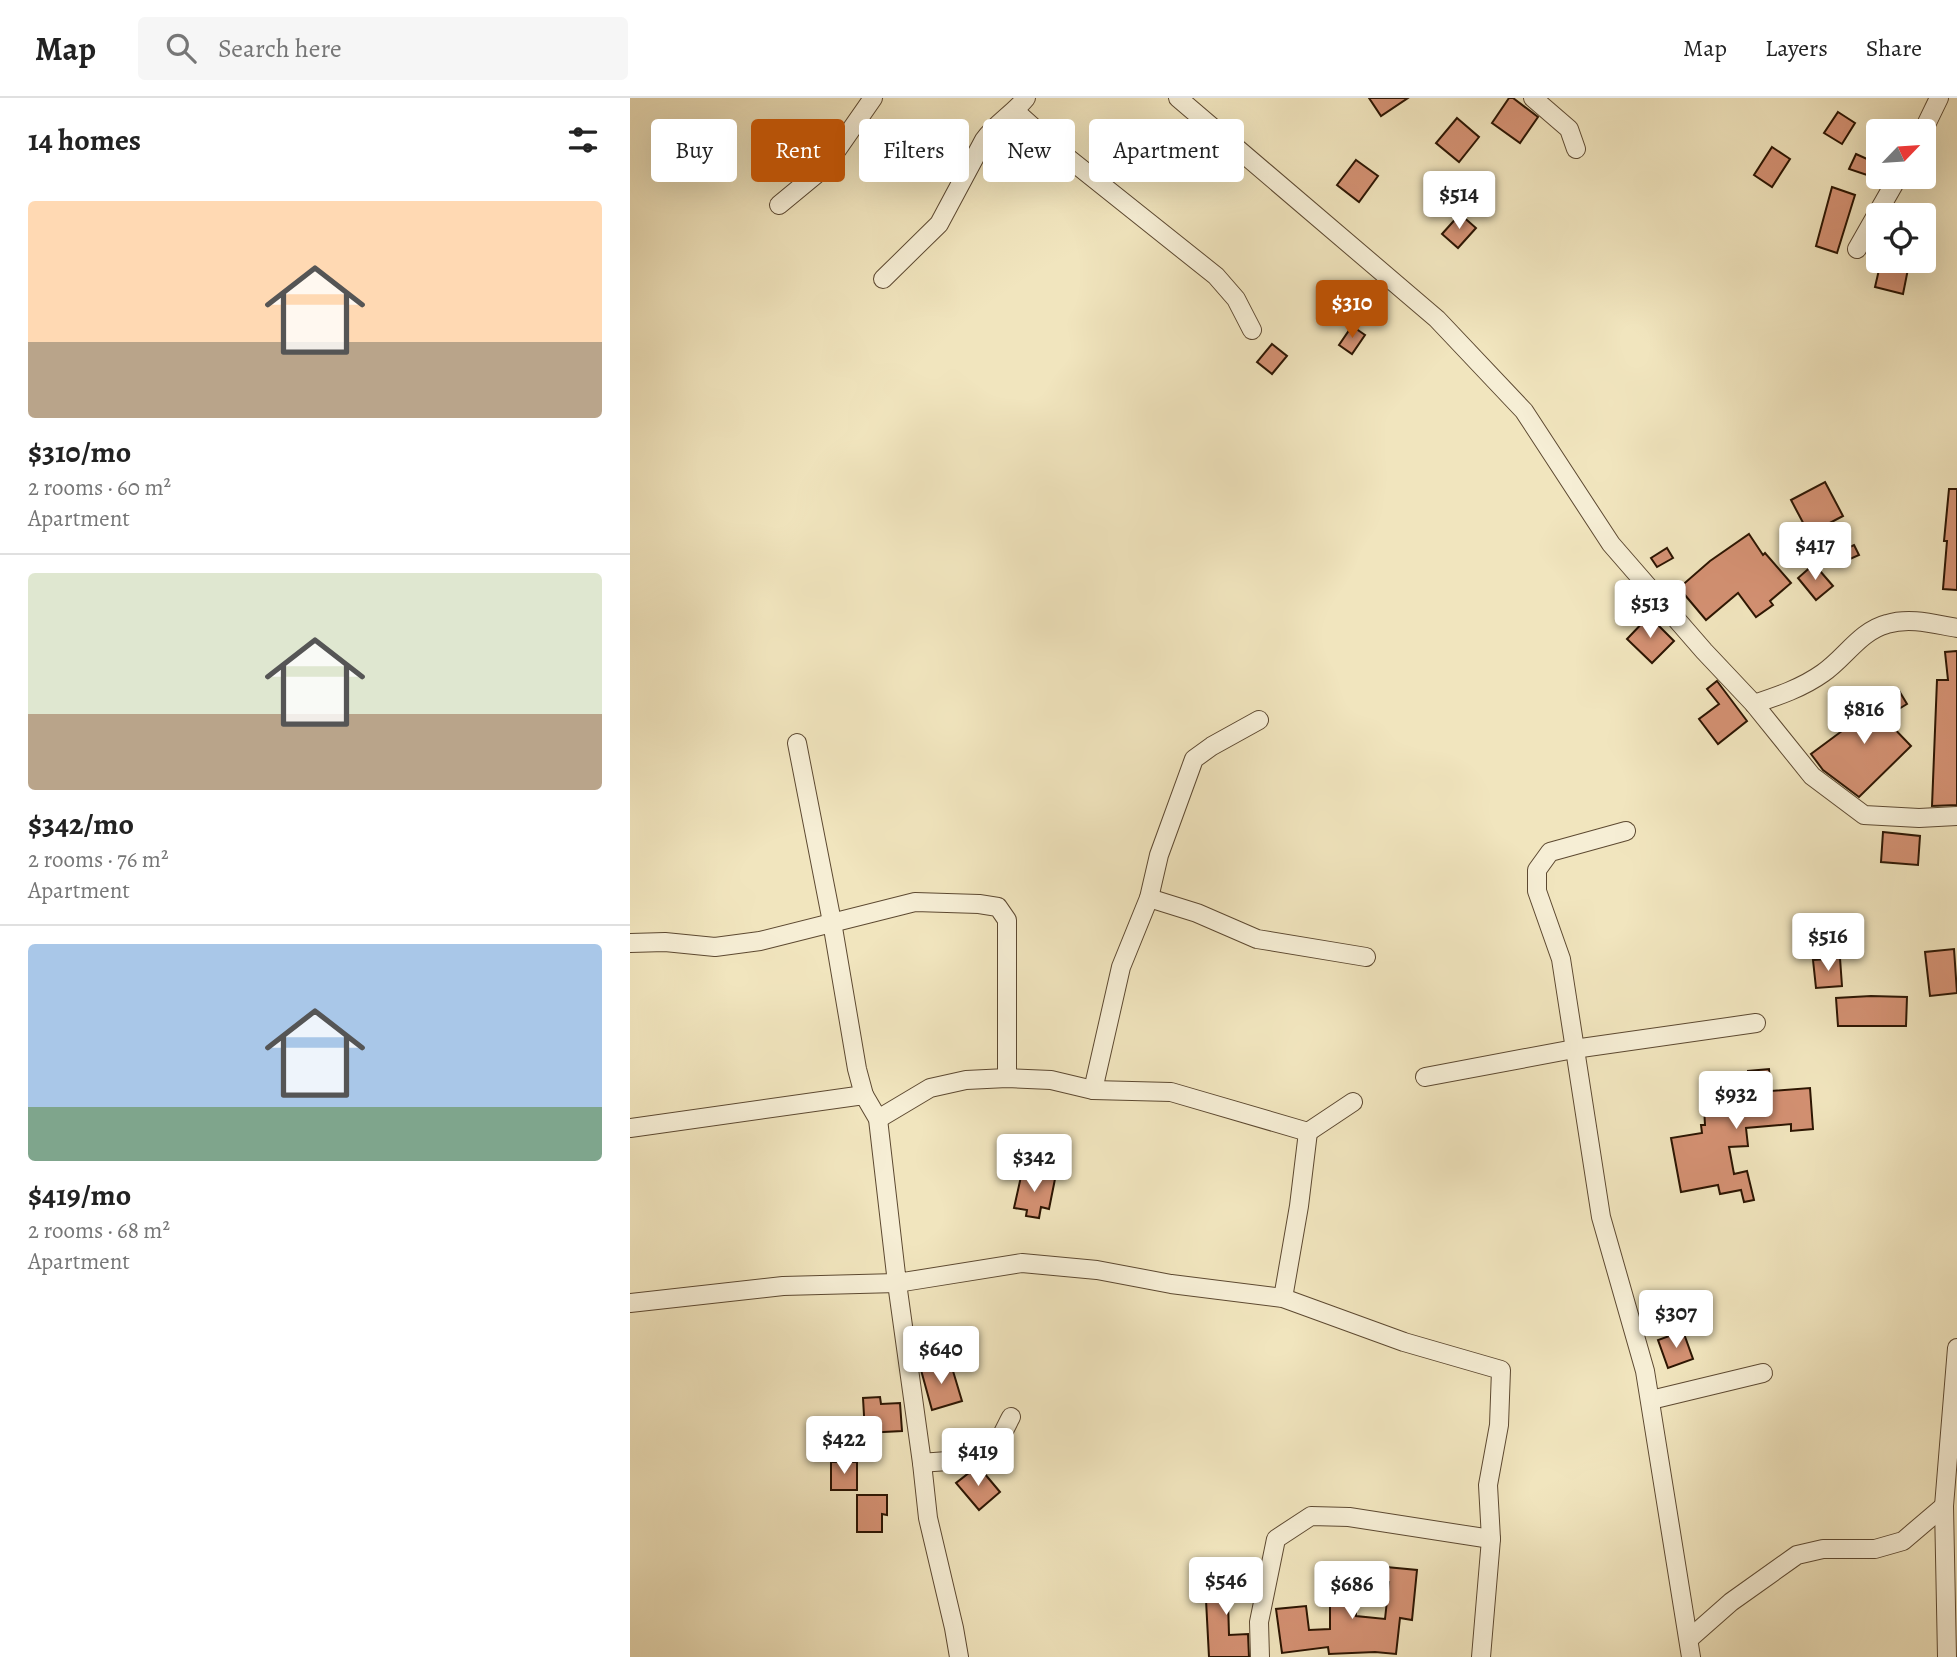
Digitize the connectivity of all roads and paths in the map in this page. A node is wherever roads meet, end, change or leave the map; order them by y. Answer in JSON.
{"nodes":[{"id":1,"x":873,"y":98,"type":"edge"},
{"id":2,"x":1178,"y":98,"type":"edge"},
{"id":3,"x":1533,"y":98,"type":"edge"},
{"id":4,"x":1939,"y":98,"type":"edge"},
{"id":5,"x":1020,"y":105,"type":"edge"},
{"id":6,"x":1929,"y":119,"type":"edge"},
{"id":7,"x":1576,"y":149,"type":"dead end"},
{"id":8,"x":1891,"y":189,"type":"edge"},
{"id":9,"x":779,"y":205,"type":"dead end"},
{"id":10,"x":1857,"y":249,"type":"dead end"},
{"id":11,"x":883,"y":279,"type":"dead end"},
{"id":12,"x":1252,"y":330,"type":"dead end"},
{"id":13,"x":1957,"y":628,"type":"edge"},
{"id":14,"x":1754,"y":704,"type":"junction"},
{"id":15,"x":1259,"y":720,"type":"dead end"},
{"id":16,"x":797,"y":743,"type":"dead end"},
{"id":17,"x":1957,"y":816,"type":"edge"},
{"id":18,"x":1626,"y":831,"type":"dead end"},
{"id":19,"x":1149,"y":898,"type":"junction"},
{"id":20,"x":832,"y":922,"type":"junction"},
{"id":21,"x":630,"y":943,"type":"edge"},
{"id":22,"x":1366,"y":957,"type":"dead end"},
{"id":23,"x":1756,"y":1023,"type":"dead end"},
{"id":24,"x":1574,"y":1049,"type":"junction"},
{"id":25,"x":1425,"y":1077,"type":"dead end"},
{"id":26,"x":1007,"y":1078,"type":"junction"},
{"id":27,"x":1093,"y":1090,"type":"junction"},
{"id":28,"x":864,"y":1095,"type":"junction"},
{"id":29,"x":1353,"y":1102,"type":"dead end"},
{"id":30,"x":878,"y":1119,"type":"junction"},
{"id":31,"x":630,"y":1128,"type":"edge"},
{"id":32,"x":1308,"y":1132,"type":"junction"},
{"id":33,"x":897,"y":1283,"type":"junction"},
{"id":34,"x":1283,"y":1298,"type":"junction"},
{"id":35,"x":630,"y":1304,"type":"edge"},
{"id":36,"x":1957,"y":1348,"type":"edge"},
{"id":37,"x":1763,"y":1373,"type":"dead end"},
{"id":38,"x":1651,"y":1400,"type":"junction"},
{"id":39,"x":1011,"y":1417,"type":"dead end"},
{"id":40,"x":922,"y":1463,"type":"junction"},
{"id":41,"x":1944,"y":1506,"type":"junction"},
{"id":42,"x":1491,"y":1539,"type":"junction"},
{"id":43,"x":1690,"y":1648,"type":"edge"},
{"id":44,"x":959,"y":1657,"type":"edge"},
{"id":45,"x":1259,"y":1657,"type":"edge"},
{"id":46,"x":1481,"y":1657,"type":"edge"},
{"id":47,"x":1947,"y":1657,"type":"edge"}],
"edges":[{"from":1,"to":9,"type":"street"},
{"from":2,"to":14,"type":"street"},
{"from":3,"to":7,"type":"street"},
{"from":4,"to":6,"type":"street"},
{"from":5,"to":11,"type":"street"},
{"from":5,"to":12,"type":"street"},
{"from":8,"to":10,"type":"street"},
{"from":13,"to":14,"type":"street"},
{"from":14,"to":17,"type":"street"},
{"from":15,"to":19,"type":"street"},
{"from":16,"to":20,"type":"street"},
{"from":18,"to":24,"type":"street"},
{"from":19,"to":22,"type":"street"},
{"from":19,"to":27,"type":"street"},
{"from":20,"to":21,"type":"street"},
{"from":20,"to":26,"type":"street"},
{"from":20,"to":28,"type":"street"},
{"from":23,"to":24,"type":"street"},
{"from":24,"to":25,"type":"street"},
{"from":24,"to":38,"type":"street"},
{"from":26,"to":27,"type":"street"},
{"from":26,"to":30,"type":"street"},
{"from":27,"to":32,"type":"street"},
{"from":28,"to":30,"type":"street"},
{"from":28,"to":31,"type":"street"},
{"from":29,"to":32,"type":"street"},
{"from":30,"to":33,"type":"street"},
{"from":32,"to":34,"type":"street"},
{"from":33,"to":34,"type":"street"},
{"from":33,"to":35,"type":"street"},
{"from":33,"to":40,"type":"street"},
{"from":34,"to":42,"type":"street"},
{"from":36,"to":41,"type":"street"},
{"from":37,"to":38,"type":"street"},
{"from":38,"to":43,"type":"street"},
{"from":39,"to":40,"type":"street"},
{"from":40,"to":44,"type":"street"},
{"from":41,"to":43,"type":"street"},
{"from":41,"to":47,"type":"street"},
{"from":42,"to":45,"type":"street"},
{"from":42,"to":46,"type":"street"}]}
